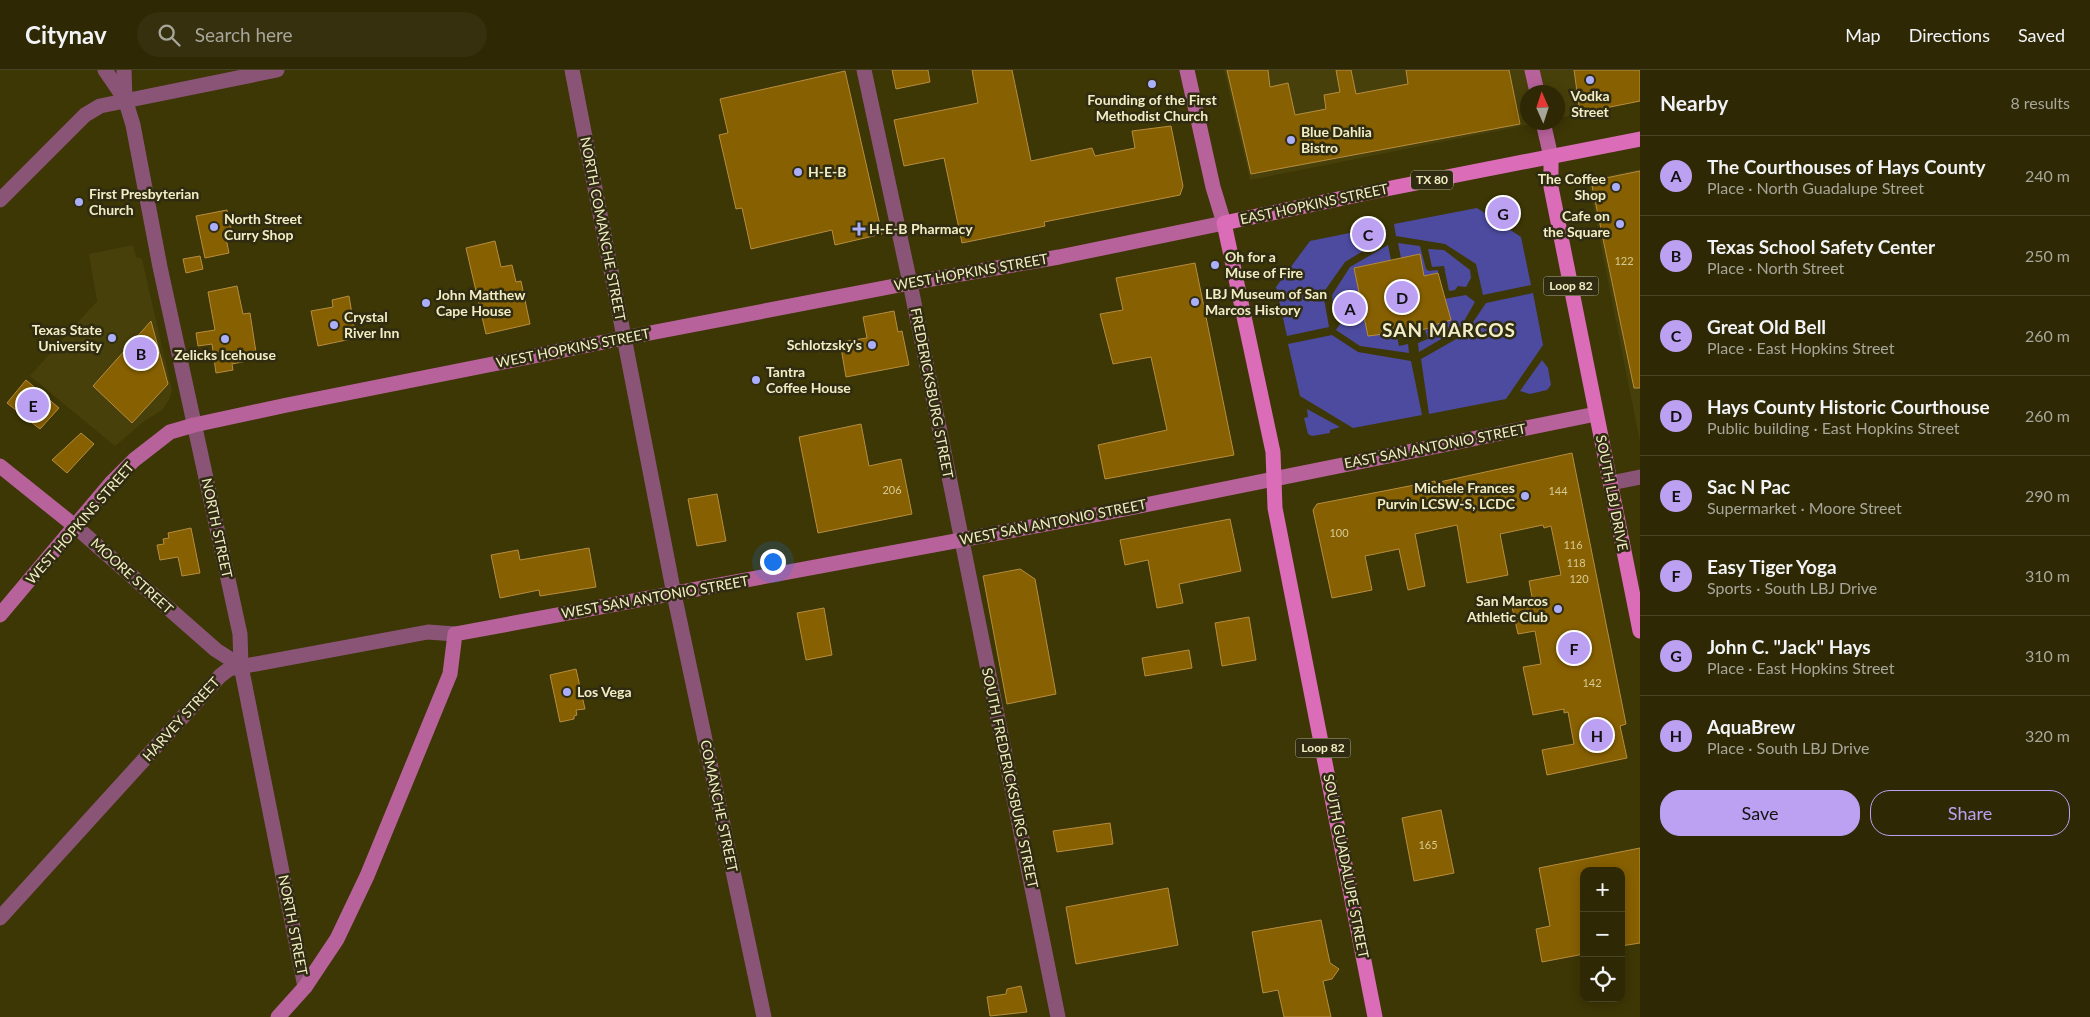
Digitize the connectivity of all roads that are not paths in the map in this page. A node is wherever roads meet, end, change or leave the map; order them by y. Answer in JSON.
{"nodes":[{"id":1,"x":105,"y":70,"type":"edge"},
{"id":2,"x":124,"y":70,"type":"edge"},
{"id":3,"x":277,"y":70,"type":"edge"},
{"id":4,"x":572,"y":70,"type":"edge"},
{"id":5,"x":864,"y":70,"type":"edge"},
{"id":6,"x":1187,"y":70,"type":"edge"},
{"id":7,"x":1532,"y":70,"type":"edge"},
{"id":8,"x":1535,"y":85,"type":"edge"},
{"id":9,"x":125,"y":99,"type":"junction"},
{"id":10,"x":1546,"y":130,"type":"edge"},
{"id":11,"x":1640,"y":139,"type":"edge"},
{"id":12,"x":1551,"y":157,"type":"junction"},
{"id":13,"x":0,"y":200,"type":"edge"},
{"id":14,"x":1224,"y":224,"type":"junction"},
{"id":15,"x":910,"y":282,"type":"junction"},
{"id":16,"x":624,"y":338,"type":"junction"},
{"id":17,"x":1596,"y":414,"type":"junction"},
{"id":18,"x":194,"y":425,"type":"junction"},
{"id":19,"x":0,"y":466,"type":"edge"},
{"id":20,"x":1640,"y":477,"type":"edge"},
{"id":21,"x":1274,"y":479,"type":"junction"},
{"id":22,"x":1611,"y":483,"type":"junction"},
{"id":23,"x":76,"y":527,"type":"junction"},
{"id":24,"x":961,"y":540,"type":"junction"},
{"id":25,"x":674,"y":594,"type":"junction"},
{"id":26,"x":0,"y":615,"type":"edge"},
{"id":27,"x":1640,"y":631,"type":"edge"},
{"id":28,"x":455,"y":634,"type":"junction"},
{"id":29,"x":241,"y":666,"type":"junction"},
{"id":30,"x":0,"y":918,"type":"edge"},
{"id":31,"x":305,"y":987,"type":"junction"},
{"id":32,"x":278,"y":1017,"type":"edge"},
{"id":33,"x":764,"y":1017,"type":"edge"},
{"id":34,"x":1058,"y":1017,"type":"edge"},
{"id":35,"x":1375,"y":1017,"type":"edge"}],
"edges":[{"from":1,"to":9,"type":"street"},
{"from":2,"to":9,"type":"street","name":"NORTH STREET"},
{"from":3,"to":9,"type":"street"},
{"from":4,"to":16,"type":"street","name":"NORTH COMANCHE STREET"},
{"from":5,"to":15,"type":"street","name":"FREDERICKSBURG STREET"},
{"from":6,"to":14,"type":"main road","number":"Loop 82"},
{"from":7,"to":8,"type":"main road"},
{"from":9,"to":13,"type":"street"},
{"from":9,"to":18,"type":"street","name":"NORTH STREET"},
{"from":10,"to":12,"type":"main road","number":"Loop 82"},
{"from":11,"to":12,"type":"main road","name":"EAST HOPKINS STREET","number":"TX 80"},
{"from":12,"to":14,"type":"main road","name":"EAST HOPKINS STREET","number":"TX 80"},
{"from":12,"to":17,"type":"main road","number":"Loop 82"},
{"from":14,"to":15,"type":"main road","name":"WEST HOPKINS STREET"},
{"from":14,"to":21,"type":"main road","number":"Loop 82"},
{"from":15,"to":16,"type":"main road","name":"WEST HOPKINS STREET"},
{"from":15,"to":24,"type":"street","name":"FREDERICKSBURG STREET"},
{"from":16,"to":18,"type":"main road","name":"WEST HOPKINS STREET"},
{"from":16,"to":25,"type":"street","name":"NORTH COMANCHE STREET"},
{"from":17,"to":21,"type":"main road","name":"EAST SAN ANTONIO STREET"},
{"from":17,"to":22,"type":"main road","name":"SOUTH LBJ DRIVE","number":"Loop 82"},
{"from":18,"to":23,"type":"main road","name":"WEST HOPKINS STREET"},
{"from":18,"to":29,"type":"street","name":"NORTH STREET"},
{"from":19,"to":23,"type":"main road","name":"MOORE STREET"},
{"from":20,"to":22,"type":"street"},
{"from":21,"to":24,"type":"main road","name":"WEST SAN ANTONIO STREET"},
{"from":21,"to":35,"type":"main road","name":"SOUTH GUADALUPE STREET","number":"Loop 82"},
{"from":22,"to":27,"type":"main road","name":"SOUTH LBJ DRIVE","number":"Loop 82"},
{"from":23,"to":26,"type":"main road","name":"WEST HOPKINS STREET"},
{"from":23,"to":29,"type":"street","name":"MOORE STREET"},
{"from":24,"to":25,"type":"main road","name":"WEST SAN ANTONIO STREET"},
{"from":24,"to":34,"type":"street","name":"SOUTH FREDERICKSBURG STREET"},
{"from":25,"to":28,"type":"main road","name":"WEST SAN ANTONIO STREET"},
{"from":25,"to":33,"type":"street","name":"COMANCHE STREET"},
{"from":28,"to":29,"type":"street","name":"HARVEY STREET"},
{"from":28,"to":31,"type":"main road"},
{"from":29,"to":30,"type":"street","name":"HARVEY STREET"},
{"from":29,"to":31,"type":"street","name":"NORTH STREET"},
{"from":31,"to":32,"type":"main road"}]}
